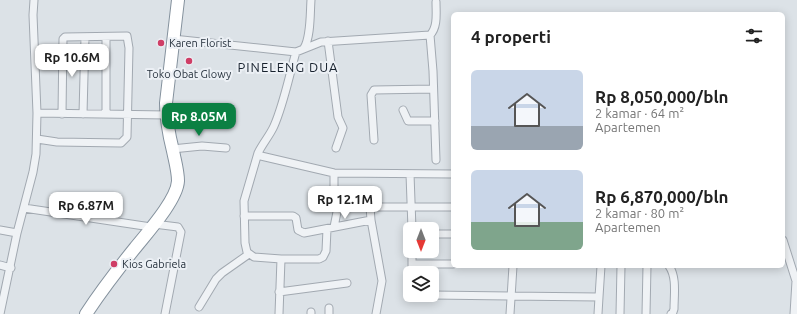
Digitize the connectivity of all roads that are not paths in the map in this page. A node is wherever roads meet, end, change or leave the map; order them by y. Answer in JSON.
{"nodes":[{"id":1,"x":34,"y":0,"type":"edge"},
{"id":2,"x":178,"y":0,"type":"edge"},
{"id":3,"x":311,"y":0,"type":"edge"},
{"id":4,"x":436,"y":2,"type":"dead end"},
{"id":5,"x":430,"y":35,"type":"junction"},
{"id":6,"x":106,"y":36,"type":"junction"},
{"id":7,"x":85,"y":37,"type":"junction"},
{"id":8,"x":173,"y":39,"type":"junction"},
{"id":9,"x":328,"y":42,"type":"junction"},
{"id":10,"x":304,"y":48,"type":"junction"},
{"id":11,"x":296,"y":52,"type":"junction"},
{"id":12,"x":434,"y":89,"type":"junction"},
{"id":13,"x":403,"y":110,"type":"dead end"},
{"id":14,"x":37,"y":113,"type":"junction"},
{"id":15,"x":62,"y":114,"type":"junction"},
{"id":16,"x":83,"y":114,"type":"junction"},
{"id":17,"x":106,"y":114,"type":"junction"},
{"id":18,"x":128,"y":114,"type":"junction"},
{"id":19,"x":166,"y":115,"type":"junction"},
{"id":20,"x":435,"y":121,"type":"junction"},
{"id":21,"x":37,"y":139,"type":"junction"},
{"id":22,"x":374,"y":140,"type":"dead end"},
{"id":23,"x":172,"y":148,"type":"junction"},
{"id":24,"x":226,"y":148,"type":"dead end"},
{"id":25,"x":336,"y":148,"type":"dead end"},
{"id":26,"x":258,"y":153,"type":"junction"},
{"id":27,"x":436,"y":160,"type":"dead end"},
{"id":28,"x":334,"y":174,"type":"junction"},
{"id":29,"x":410,"y":174,"type":"junction"},
{"id":30,"x":451,"y":174,"type":"edge"},
{"id":31,"x":451,"y":207,"type":"edge"},
{"id":32,"x":24,"y":208,"type":"junction"},
{"id":33,"x":338,"y":208,"type":"junction"},
{"id":34,"x":370,"y":208,"type":"junction"},
{"id":35,"x":411,"y":208,"type":"junction"},
{"id":36,"x":244,"y":216,"type":"junction"},
{"id":37,"x":371,"y":220,"type":"junction"},
{"id":38,"x":412,"y":222,"type":"edge"},
{"id":39,"x":153,"y":225,"type":"junction"},
{"id":40,"x":330,"y":228,"type":"junction"},
{"id":41,"x":0,"y":230,"type":"edge"},
{"id":42,"x":17,"y":233,"type":"junction"},
{"id":43,"x":439,"y":234,"type":"edge"},
{"id":44,"x":451,"y":234,"type":"edge"},
{"id":45,"x":785,"y":246,"type":"edge"},
{"id":46,"x":249,"y":254,"type":"junction"},
{"id":47,"x":412,"y":258,"type":"edge"},
{"id":48,"x":281,"y":259,"type":"junction"},
{"id":49,"x":412,"y":264,"type":"joint"},
{"id":50,"x":451,"y":264,"type":"edge"},
{"id":51,"x":0,"y":265,"type":"edge"},
{"id":52,"x":11,"y":268,"type":"junction"},
{"id":53,"x":513,"y":268,"type":"edge"},
{"id":54,"x":601,"y":268,"type":"edge"},
{"id":55,"x":621,"y":268,"type":"edge"},
{"id":56,"x":647,"y":268,"type":"edge"},
{"id":57,"x":670,"y":268,"type":"edge"},
{"id":58,"x":347,"y":283,"type":"dead end"},
{"id":59,"x":279,"y":292,"type":"junction"},
{"id":60,"x":439,"y":295,"type":"edge"},
{"id":61,"x":511,"y":295,"type":"junction"},
{"id":62,"x":599,"y":297,"type":"junction"},
{"id":63,"x":2,"y":299,"type":"edge"},
{"id":64,"x":200,"y":307,"type":"dead end"},
{"id":65,"x":0,"y":314,"type":"edge"},
{"id":66,"x":86,"y":314,"type":"edge"},
{"id":67,"x":165,"y":314,"type":"edge"},
{"id":68,"x":278,"y":314,"type":"edge"},
{"id":69,"x":376,"y":314,"type":"edge"},
{"id":70,"x":510,"y":314,"type":"edge"},
{"id":71,"x":598,"y":314,"type":"edge"},
{"id":72,"x":620,"y":314,"type":"edge"},
{"id":73,"x":646,"y":314,"type":"edge"},
{"id":74,"x":671,"y":314,"type":"edge"},
{"id":75,"x":794,"y":314,"type":"edge"}],
"edges":[{"from":1,"to":14,"type":"street"},
{"from":2,"to":8,"type":"highway"},
{"from":3,"to":10,"type":"street"},
{"from":4,"to":5,"type":"street"},
{"from":5,"to":9,"type":"street"},
{"from":5,"to":12,"type":"street"},
{"from":6,"to":7,"type":"street"},
{"from":6,"to":17,"type":"street"},
{"from":6,"to":18,"type":"street"},
{"from":7,"to":15,"type":"street"},
{"from":7,"to":16,"type":"street"},
{"from":8,"to":11,"type":"street"},
{"from":8,"to":19,"type":"highway"},
{"from":9,"to":10,"type":"street"},
{"from":9,"to":25,"type":"street"},
{"from":10,"to":11,"type":"street"},
{"from":11,"to":26,"type":"street"},
{"from":12,"to":20,"type":"street"},
{"from":12,"to":22,"type":"street"},
{"from":13,"to":20,"type":"street"},
{"from":14,"to":15,"type":"street"},
{"from":14,"to":21,"type":"street"},
{"from":15,"to":16,"type":"street"},
{"from":16,"to":17,"type":"street"},
{"from":17,"to":18,"type":"street"},
{"from":18,"to":19,"type":"street"},
{"from":18,"to":21,"type":"street"},
{"from":19,"to":23,"type":"highway"},
{"from":20,"to":27,"type":"street"},
{"from":21,"to":32,"type":"street"},
{"from":23,"to":24,"type":"street"},
{"from":23,"to":39,"type":"highway"},
{"from":26,"to":28,"type":"street"},
{"from":26,"to":36,"type":"street"},
{"from":28,"to":29,"type":"street"},
{"from":28,"to":33,"type":"street"},
{"from":29,"to":30,"type":"street"},
{"from":29,"to":35,"type":"street"},
{"from":31,"to":35,"type":"street"},
{"from":32,"to":39,"type":"street"},
{"from":32,"to":42,"type":"street"},
{"from":33,"to":34,"type":"street"},
{"from":33,"to":40,"type":"street"},
{"from":34,"to":35,"type":"street"},
{"from":34,"to":37,"type":"street"},
{"from":35,"to":38,"type":"street"},
{"from":36,"to":40,"type":"street"},
{"from":36,"to":46,"type":"street"},
{"from":37,"to":40,"type":"street"},
{"from":37,"to":69,"type":"street"},
{"from":39,"to":66,"type":"highway"},
{"from":39,"to":67,"type":"street"},
{"from":40,"to":48,"type":"street"},
{"from":41,"to":42,"type":"street"},
{"from":42,"to":52,"type":"street"},
{"from":43,"to":44,"type":"street"},
{"from":45,"to":75,"type":"street"},
{"from":46,"to":48,"type":"street"},
{"from":46,"to":64,"type":"street"},
{"from":47,"to":49,"type":"street"},
{"from":48,"to":59,"type":"street"},
{"from":49,"to":50,"type":"street"},
{"from":51,"to":52,"type":"street"},
{"from":52,"to":63,"type":"street"},
{"from":53,"to":61,"type":"street"},
{"from":54,"to":62,"type":"street"},
{"from":55,"to":72,"type":"street"},
{"from":56,"to":73,"type":"street"},
{"from":57,"to":74,"type":"street"},
{"from":58,"to":59,"type":"street"},
{"from":59,"to":68,"type":"street"},
{"from":60,"to":61,"type":"street"},
{"from":61,"to":62,"type":"street"},
{"from":61,"to":70,"type":"street"},
{"from":62,"to":71,"type":"street"},
{"from":63,"to":65,"type":"street"}]}
